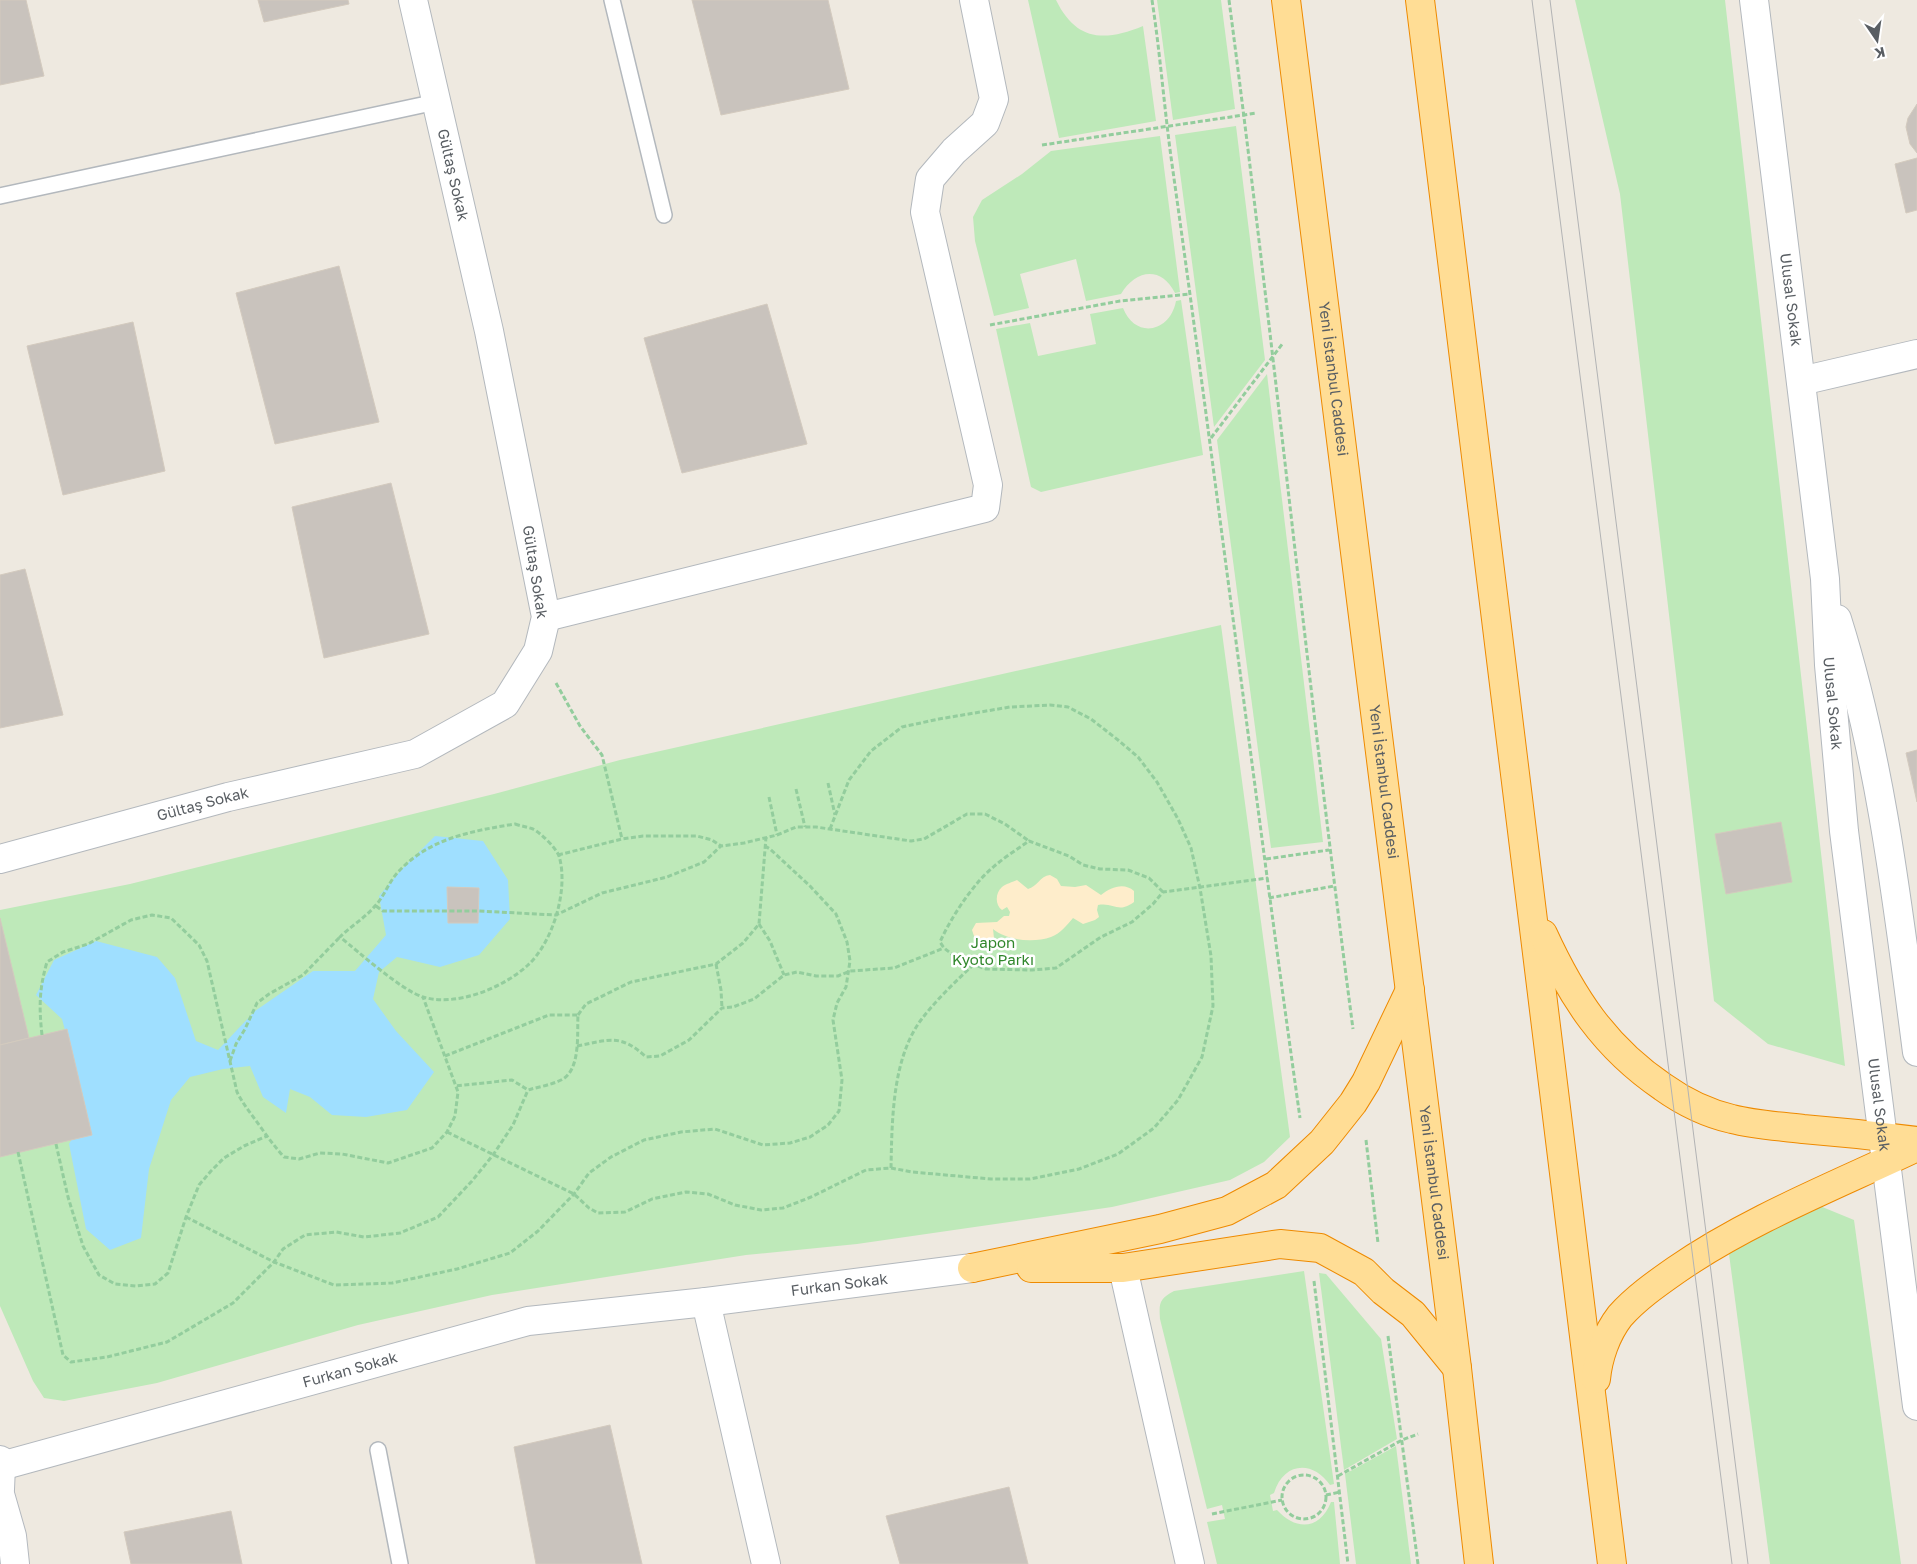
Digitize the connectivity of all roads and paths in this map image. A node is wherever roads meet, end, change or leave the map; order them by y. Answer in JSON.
{"nodes":[{"id":1,"x":413,"y":0,"type":"edge"},
{"id":2,"x":612,"y":0,"type":"edge"},
{"id":3,"x":974,"y":0,"type":"edge"},
{"id":4,"x":1152,"y":0,"type":"edge"},
{"id":5,"x":1229,"y":0,"type":"edge"},
{"id":6,"x":1286,"y":0,"type":"edge"},
{"id":7,"x":1420,"y":0,"type":"edge"},
{"id":8,"x":1754,"y":0,"type":"edge"},
{"id":9,"x":436,"y":102,"type":"junction"},
{"id":10,"x":1257,"y":113,"type":"dead end"},
{"id":11,"x":1244,"y":115,"type":"junction"},
{"id":12,"x":1167,"y":126,"type":"junction"},
{"id":13,"x":1042,"y":145,"type":"dead end"},
{"id":14,"x":0,"y":196,"type":"edge"},
{"id":15,"x":664,"y":215,"type":"dead end"},
{"id":16,"x":1190,"y":294,"type":"junction"},
{"id":17,"x":990,"y":324,"type":"dead end"},
{"id":18,"x":1283,"y":343,"type":"dead end"},
{"id":19,"x":1917,"y":354,"type":"edge"},
{"id":20,"x":1273,"y":357,"type":"junction"},
{"id":21,"x":1801,"y":381,"type":"junction"},
{"id":22,"x":1210,"y":439,"type":"junction"},
{"id":23,"x":1825,"y":579,"type":"junction"},
{"id":24,"x":546,"y":617,"type":"junction"},
{"id":25,"x":538,"y":651,"type":"junction"},
{"id":26,"x":828,"y":783,"type":"dead end"},
{"id":27,"x":796,"y":789,"type":"dead end"},
{"id":28,"x":769,"y":797,"type":"dead end"},
{"id":29,"x":835,"y":816,"type":"junction"},
{"id":30,"x":805,"y":827,"type":"junction"},
{"id":31,"x":830,"y":829,"type":"junction"},
{"id":32,"x":778,"y":835,"type":"junction"},
{"id":33,"x":766,"y":837,"type":"junction"},
{"id":34,"x":622,"y":839,"type":"junction"},
{"id":35,"x":1029,"y":841,"type":"junction"},
{"id":36,"x":721,"y":846,"type":"junction"},
{"id":37,"x":765,"y":846,"type":"junction"},
{"id":38,"x":1329,"y":850,"type":"junction"},
{"id":39,"x":558,"y":856,"type":"junction"},
{"id":40,"x":0,"y":859,"type":"edge"},
{"id":41,"x":1266,"y":859,"type":"junction"},
{"id":42,"x":1268,"y":878,"type":"junction"},
{"id":43,"x":1334,"y":886,"type":"junction"},
{"id":44,"x":1200,"y":888,"type":"junction"},
{"id":45,"x":1163,"y":892,"type":"junction"},
{"id":46,"x":1269,"y":898,"type":"junction"},
{"id":47,"x":376,"y":906,"type":"junction"},
{"id":48,"x":1533,"y":912,"type":"junction"},
{"id":49,"x":556,"y":915,"type":"junction"},
{"id":50,"x":759,"y":924,"type":"junction"},
{"id":51,"x":340,"y":937,"type":"junction"},
{"id":52,"x":944,"y":948,"type":"junction"},
{"id":53,"x":716,"y":964,"type":"junction"},
{"id":54,"x":973,"y":965,"type":"junction"},
{"id":55,"x":850,"y":971,"type":"junction"},
{"id":56,"x":784,"y":976,"type":"junction"},
{"id":57,"x":1410,"y":990,"type":"junction"},
{"id":58,"x":423,"y":997,"type":"junction"},
{"id":59,"x":722,"y":1008,"type":"junction"},
{"id":60,"x":578,"y":1015,"type":"junction"},
{"id":61,"x":1353,"y":1030,"type":"dead end"},
{"id":62,"x":42,"y":1035,"type":"dead end"},
{"id":63,"x":577,"y":1046,"type":"junction"},
{"id":64,"x":1917,"y":1052,"type":"edge"},
{"id":65,"x":445,"y":1056,"type":"junction"},
{"id":66,"x":229,"y":1062,"type":"junction"},
{"id":67,"x":455,"y":1086,"type":"junction"},
{"id":68,"x":528,"y":1090,"type":"junction"},
{"id":69,"x":447,"y":1132,"type":"junction"},
{"id":70,"x":267,"y":1136,"type":"junction"},
{"id":71,"x":1366,"y":1136,"type":"dead end"},
{"id":72,"x":1917,"y":1141,"type":"edge"},
{"id":73,"x":56,"y":1144,"type":"dead end"},
{"id":74,"x":1917,"y":1148,"type":"edge"},
{"id":75,"x":1884,"y":1150,"type":"junction"},
{"id":76,"x":18,"y":1152,"type":"dead end"},
{"id":77,"x":493,"y":1154,"type":"junction"},
{"id":78,"x":1305,"y":1158,"type":"junction"},
{"id":79,"x":891,"y":1168,"type":"junction"},
{"id":80,"x":574,"y":1194,"type":"junction"},
{"id":81,"x":186,"y":1217,"type":"junction"},
{"id":82,"x":1378,"y":1251,"type":"dead end"},
{"id":83,"x":274,"y":1262,"type":"junction"},
{"id":84,"x":972,"y":1268,"type":"junction"},
{"id":85,"x":1123,"y":1268,"type":"junction"},
{"id":86,"x":1313,"y":1275,"type":"dead end"},
{"id":87,"x":706,"y":1302,"type":"junction"},
{"id":88,"x":1388,"y":1341,"type":"dead end"},
{"id":89,"x":1457,"y":1368,"type":"junction"},
{"id":90,"x":1917,"y":1406,"type":"edge"},
{"id":91,"x":1593,"y":1408,"type":"junction"},
{"id":92,"x":1418,"y":1434,"type":"dead end"},
{"id":93,"x":1402,"y":1440,"type":"junction"},
{"id":94,"x":378,"y":1450,"type":"dead end"},
{"id":95,"x":0,"y":1472,"type":"edge"},
{"id":96,"x":1338,"y":1476,"type":"junction"},
{"id":97,"x":1340,"y":1492,"type":"junction"},
{"id":98,"x":0,"y":1494,"type":"edge"},
{"id":99,"x":1326,"y":1495,"type":"junction"},
{"id":100,"x":1282,"y":1500,"type":"junction"},
{"id":101,"x":1180,"y":1520,"type":"junction"},
{"id":102,"x":15,"y":1564,"type":"edge"},
{"id":103,"x":400,"y":1564,"type":"edge"},
{"id":104,"x":766,"y":1564,"type":"edge"},
{"id":105,"x":1190,"y":1564,"type":"edge"},
{"id":106,"x":1348,"y":1564,"type":"edge"},
{"id":107,"x":1418,"y":1564,"type":"edge"},
{"id":108,"x":1480,"y":1564,"type":"edge"},
{"id":109,"x":1612,"y":1564,"type":"edge"}],
"edges":[{"from":1,"to":9,"type":"street","name":"Gültaş Sokak"},
{"from":2,"to":15,"type":"lane"},
{"from":3,"to":24,"type":"street"},
{"from":4,"to":12,"type":"path"},
{"from":5,"to":11,"type":"path"},
{"from":6,"to":57,"type":"highway","name":"Yeni İstanbul Caddesi"},
{"from":7,"to":48,"type":"highway"},
{"from":8,"to":21,"type":"street","name":"Ulusal Sokak"},
{"from":9,"to":14,"type":"lane"},
{"from":9,"to":24,"type":"street","name":"Gültaş Sokak"},
{"from":10,"to":11,"type":"path"},
{"from":11,"to":12,"type":"path"},
{"from":11,"to":20,"type":"path"},
{"from":12,"to":13,"type":"path"},
{"from":12,"to":16,"type":"path"},
{"from":16,"to":17,"type":"path"},
{"from":16,"to":22,"type":"path"},
{"from":18,"to":20,"type":"path"},
{"from":19,"to":21,"type":"street"},
{"from":20,"to":22,"type":"path"},
{"from":20,"to":38,"type":"path"},
{"from":21,"to":23,"type":"street","name":"Ulusal Sokak"},
{"from":22,"to":41,"type":"path"},
{"from":23,"to":64,"type":"street"},
{"from":23,"to":75,"type":"street","name":"Ulusal Sokak"},
{"from":24,"to":25,"type":"street","name":"Gültaş Sokak"},
{"from":25,"to":34,"type":"path"},
{"from":25,"to":40,"type":"street","name":"Gültaş Sokak"},
{"from":26,"to":29,"type":"path"},
{"from":27,"to":30,"type":"path"},
{"from":28,"to":32,"type":"path"},
{"from":29,"to":31,"type":"path"},
{"from":29,"to":44,"type":"path"},
{"from":30,"to":31,"type":"path"},
{"from":30,"to":32,"type":"path"},
{"from":31,"to":35,"type":"path"},
{"from":32,"to":33,"type":"path"},
{"from":33,"to":36,"type":"path"},
{"from":33,"to":37,"type":"path"},
{"from":34,"to":36,"type":"path"},
{"from":34,"to":39,"type":"path"},
{"from":35,"to":45,"type":"path"},
{"from":35,"to":52,"type":"path"},
{"from":36,"to":49,"type":"path"},
{"from":37,"to":50,"type":"path"},
{"from":37,"to":55,"type":"path"},
{"from":38,"to":41,"type":"path"},
{"from":38,"to":43,"type":"path"},
{"from":39,"to":47,"type":"path"},
{"from":39,"to":49,"type":"path"},
{"from":41,"to":42,"type":"path"},
{"from":42,"to":44,"type":"path"},
{"from":42,"to":46,"type":"path"},
{"from":43,"to":46,"type":"path"},
{"from":43,"to":61,"type":"path"},
{"from":44,"to":45,"type":"path"},
{"from":44,"to":79,"type":"path"},
{"from":45,"to":54,"type":"path"},
{"from":46,"to":78,"type":"path"},
{"from":47,"to":49,"type":"path"},
{"from":47,"to":51,"type":"path"},
{"from":48,"to":75,"type":"highway"},
{"from":48,"to":91,"type":"highway"},
{"from":49,"to":58,"type":"path"},
{"from":50,"to":53,"type":"path"},
{"from":50,"to":56,"type":"path"},
{"from":51,"to":58,"type":"path"},
{"from":51,"to":66,"type":"path"},
{"from":52,"to":54,"type":"path"},
{"from":52,"to":55,"type":"path"},
{"from":53,"to":59,"type":"path"},
{"from":53,"to":60,"type":"path"},
{"from":54,"to":79,"type":"path"},
{"from":55,"to":56,"type":"path"},
{"from":55,"to":80,"type":"path"},
{"from":56,"to":59,"type":"path"},
{"from":57,"to":78,"type":"highway"},
{"from":57,"to":89,"type":"highway","name":"Yeni İstanbul Caddesi"},
{"from":58,"to":65,"type":"path"},
{"from":59,"to":63,"type":"path"},
{"from":60,"to":63,"type":"path"},
{"from":60,"to":65,"type":"path"},
{"from":62,"to":66,"type":"path"},
{"from":63,"to":68,"type":"path"},
{"from":65,"to":67,"type":"path"},
{"from":66,"to":70,"type":"path"},
{"from":67,"to":68,"type":"path"},
{"from":67,"to":69,"type":"path"},
{"from":68,"to":77,"type":"path"},
{"from":69,"to":70,"type":"path"},
{"from":69,"to":77,"type":"path"},
{"from":70,"to":81,"type":"path"},
{"from":71,"to":82,"type":"path"},
{"from":72,"to":75,"type":"highway"},
{"from":73,"to":81,"type":"path"},
{"from":74,"to":75,"type":"highway"},
{"from":75,"to":90,"type":"street","name":"Ulusal Sokak"},
{"from":75,"to":91,"type":"highway"},
{"from":76,"to":83,"type":"path"},
{"from":77,"to":80,"type":"path"},
{"from":77,"to":83,"type":"path"},
{"from":78,"to":84,"type":"highway"},
{"from":79,"to":80,"type":"path"},
{"from":80,"to":83,"type":"path"},
{"from":81,"to":83,"type":"path"},
{"from":84,"to":85,"type":"highway"},
{"from":84,"to":87,"type":"street","name":"Furkan Sokak"},
{"from":85,"to":89,"type":"highway"},
{"from":85,"to":101,"type":"street"},
{"from":86,"to":96,"type":"path"},
{"from":87,"to":95,"type":"street","name":"Furkan Sokak"},
{"from":87,"to":104,"type":"street"},
{"from":88,"to":93,"type":"path"},
{"from":89,"to":108,"type":"highway","name":"Yeni İstanbul Caddesi"},
{"from":91,"to":109,"type":"highway"},
{"from":92,"to":93,"type":"path"},
{"from":93,"to":96,"type":"path"},
{"from":93,"to":107,"type":"path"},
{"from":94,"to":103,"type":"lane"},
{"from":96,"to":97,"type":"path"},
{"from":97,"to":99,"type":"path"},
{"from":97,"to":106,"type":"path"},
{"from":98,"to":102,"type":"street"},
{"from":99,"to":100,"type":"path"},
{"from":99,"to":100,"type":"path"},
{"from":100,"to":101,"type":"path"},
{"from":101,"to":105,"type":"street"}]}
